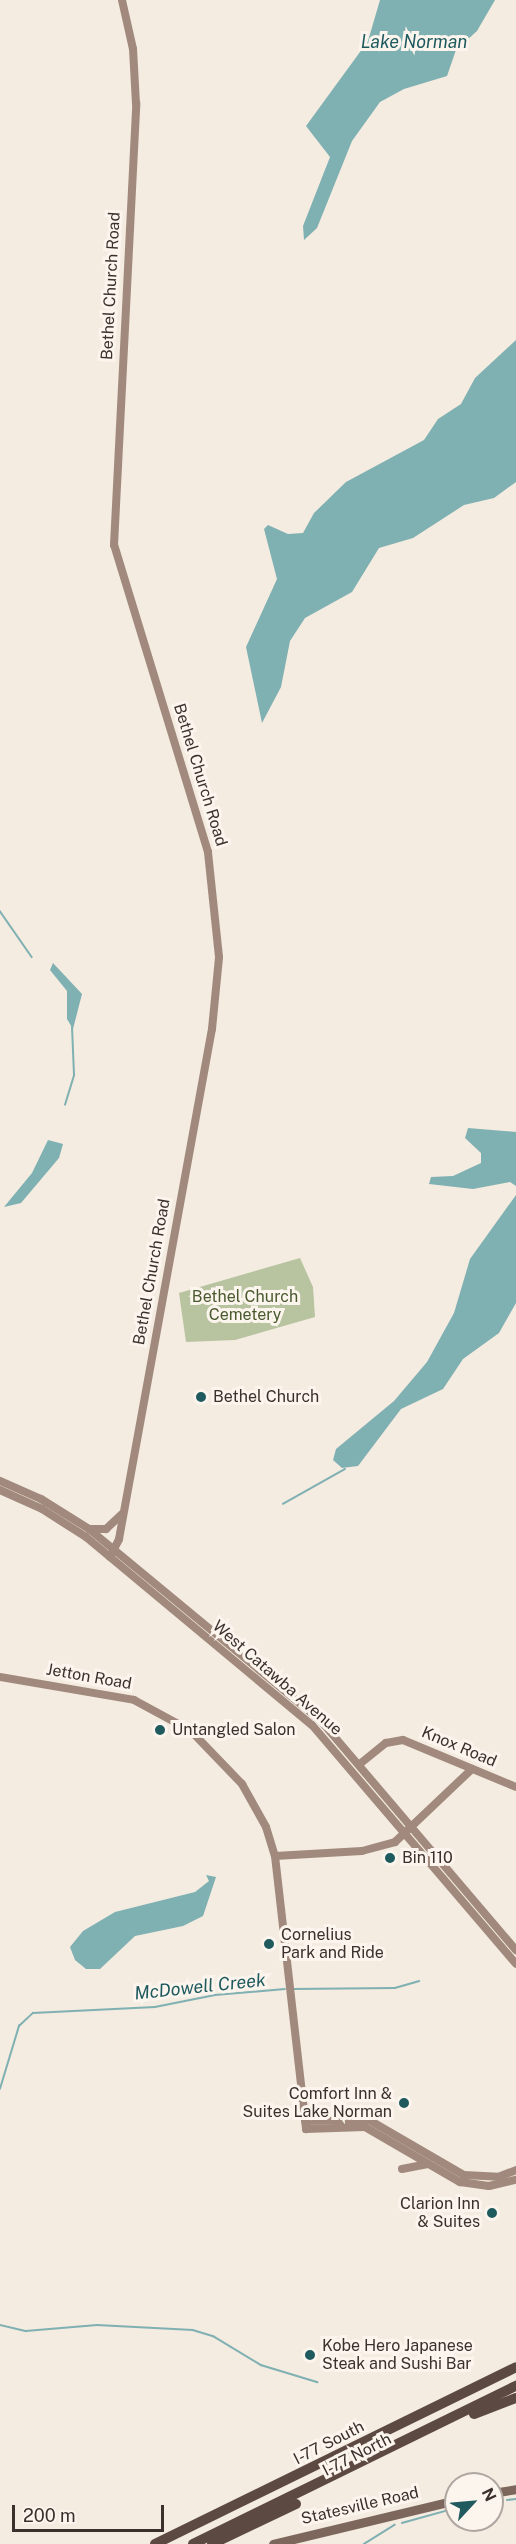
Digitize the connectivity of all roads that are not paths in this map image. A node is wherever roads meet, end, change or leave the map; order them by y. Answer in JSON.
{"nodes":[{"id":1,"x":122,"y":0,"type":"edge"},
{"id":2,"x":0,"y":1481,"type":"edge"},
{"id":3,"x":0,"y":1490,"type":"edge"},
{"id":4,"x":124,"y":1511,"type":"junction"},
{"id":5,"x":89,"y":1528,"type":"junction"},
{"id":6,"x":112,"y":1553,"type":"junction"},
{"id":7,"x":209,"y":1639,"type":"junction"},
{"id":8,"x":257,"y":1667,"type":"junction"},
{"id":9,"x":0,"y":1677,"type":"edge"},
{"id":10,"x":291,"y":1707,"type":"junction"},
{"id":11,"x":337,"y":1737,"type":"junction"},
{"id":12,"x":361,"y":1763,"type":"junction"},
{"id":13,"x":472,"y":1769,"type":"junction"},
{"id":14,"x":516,"y":1787,"type":"edge"},
{"id":15,"x":408,"y":1830,"type":"junction"},
{"id":16,"x":275,"y":1856,"type":"junction"},
{"id":17,"x":471,"y":1910,"type":"junction"},
{"id":18,"x":515,"y":1949,"type":"edge"},
{"id":19,"x":516,"y":1964,"type":"edge"},
{"id":20,"x":305,"y":2125,"type":"junction"},
{"id":21,"x":427,"y":2164,"type":"junction"},
{"id":22,"x":402,"y":2169,"type":"dead end"},
{"id":23,"x":516,"y":2170,"type":"edge"},
{"id":24,"x":516,"y":2180,"type":"edge"},
{"id":25,"x":516,"y":2367,"type":"edge"},
{"id":26,"x":516,"y":2374,"type":"edge"},
{"id":27,"x":516,"y":2386,"type":"edge"},
{"id":28,"x":516,"y":2393,"type":"edge"},
{"id":29,"x":516,"y":2398,"type":"edge"},
{"id":30,"x":474,"y":2414,"type":"junction"},
{"id":31,"x":444,"y":2503,"type":"edge"},
{"id":32,"x":155,"y":2544,"type":"edge"},
{"id":33,"x":170,"y":2544,"type":"edge"},
{"id":34,"x":193,"y":2544,"type":"edge"},
{"id":35,"x":212,"y":2544,"type":"edge"},
{"id":36,"x":273,"y":2544,"type":"edge"}],
"edges":[{"from":1,"to":4,"type":"street","name":"Bethel Church Road"},
{"from":2,"to":5,"type":"street","name":"West Catawba Avenue"},
{"from":3,"to":6,"type":"street","name":"West Catawba Avenue"},
{"from":4,"to":5,"type":"street"},
{"from":4,"to":6,"type":"street","name":"Bethel Church Road"},
{"from":5,"to":6,"type":"street","name":"West Catawba Avenue"},
{"from":6,"to":7,"type":"street","name":"West Catawba Avenue"},
{"from":6,"to":8,"type":"street","name":"West Catawba Avenue"},
{"from":7,"to":8,"type":"street"},
{"from":7,"to":10,"type":"street","name":"West Catawba Avenue"},
{"from":8,"to":11,"type":"street","name":"West Catawba Avenue"},
{"from":9,"to":16,"type":"street","name":"Jetton Road"},
{"from":10,"to":11,"type":"street"},
{"from":10,"to":15,"type":"street","name":"West Catawba Avenue"},
{"from":11,"to":12,"type":"street","name":"West Catawba Avenue"},
{"from":12,"to":13,"type":"street","name":"Knox Road"},
{"from":12,"to":15,"type":"street","name":"West Catawba Avenue"},
{"from":13,"to":14,"type":"street","name":"Knox Road"},
{"from":13,"to":15,"type":"street"},
{"from":15,"to":16,"type":"street"},
{"from":15,"to":17,"type":"street","name":"West Catawba Avenue"},
{"from":15,"to":18,"type":"street","name":"West Catawba Avenue"},
{"from":16,"to":20,"type":"street","name":"Jetton Road"},
{"from":17,"to":18,"type":"street"},
{"from":17,"to":19,"type":"street","name":"West Catawba Avenue"},
{"from":20,"to":21,"type":"street"},
{"from":20,"to":23,"type":"street"},
{"from":21,"to":22,"type":"street"},
{"from":21,"to":24,"type":"street"},
{"from":25,"to":32,"type":"highway","name":"I-77 South"},
{"from":26,"to":33,"type":"highway"},
{"from":27,"to":34,"type":"highway"},
{"from":28,"to":30,"type":"highway","name":"I-77 North"},
{"from":29,"to":30,"type":"highway"},
{"from":30,"to":35,"type":"highway","name":"I-77 North"},
{"from":31,"to":36,"type":"main road","name":"Statesville Road"}]}
